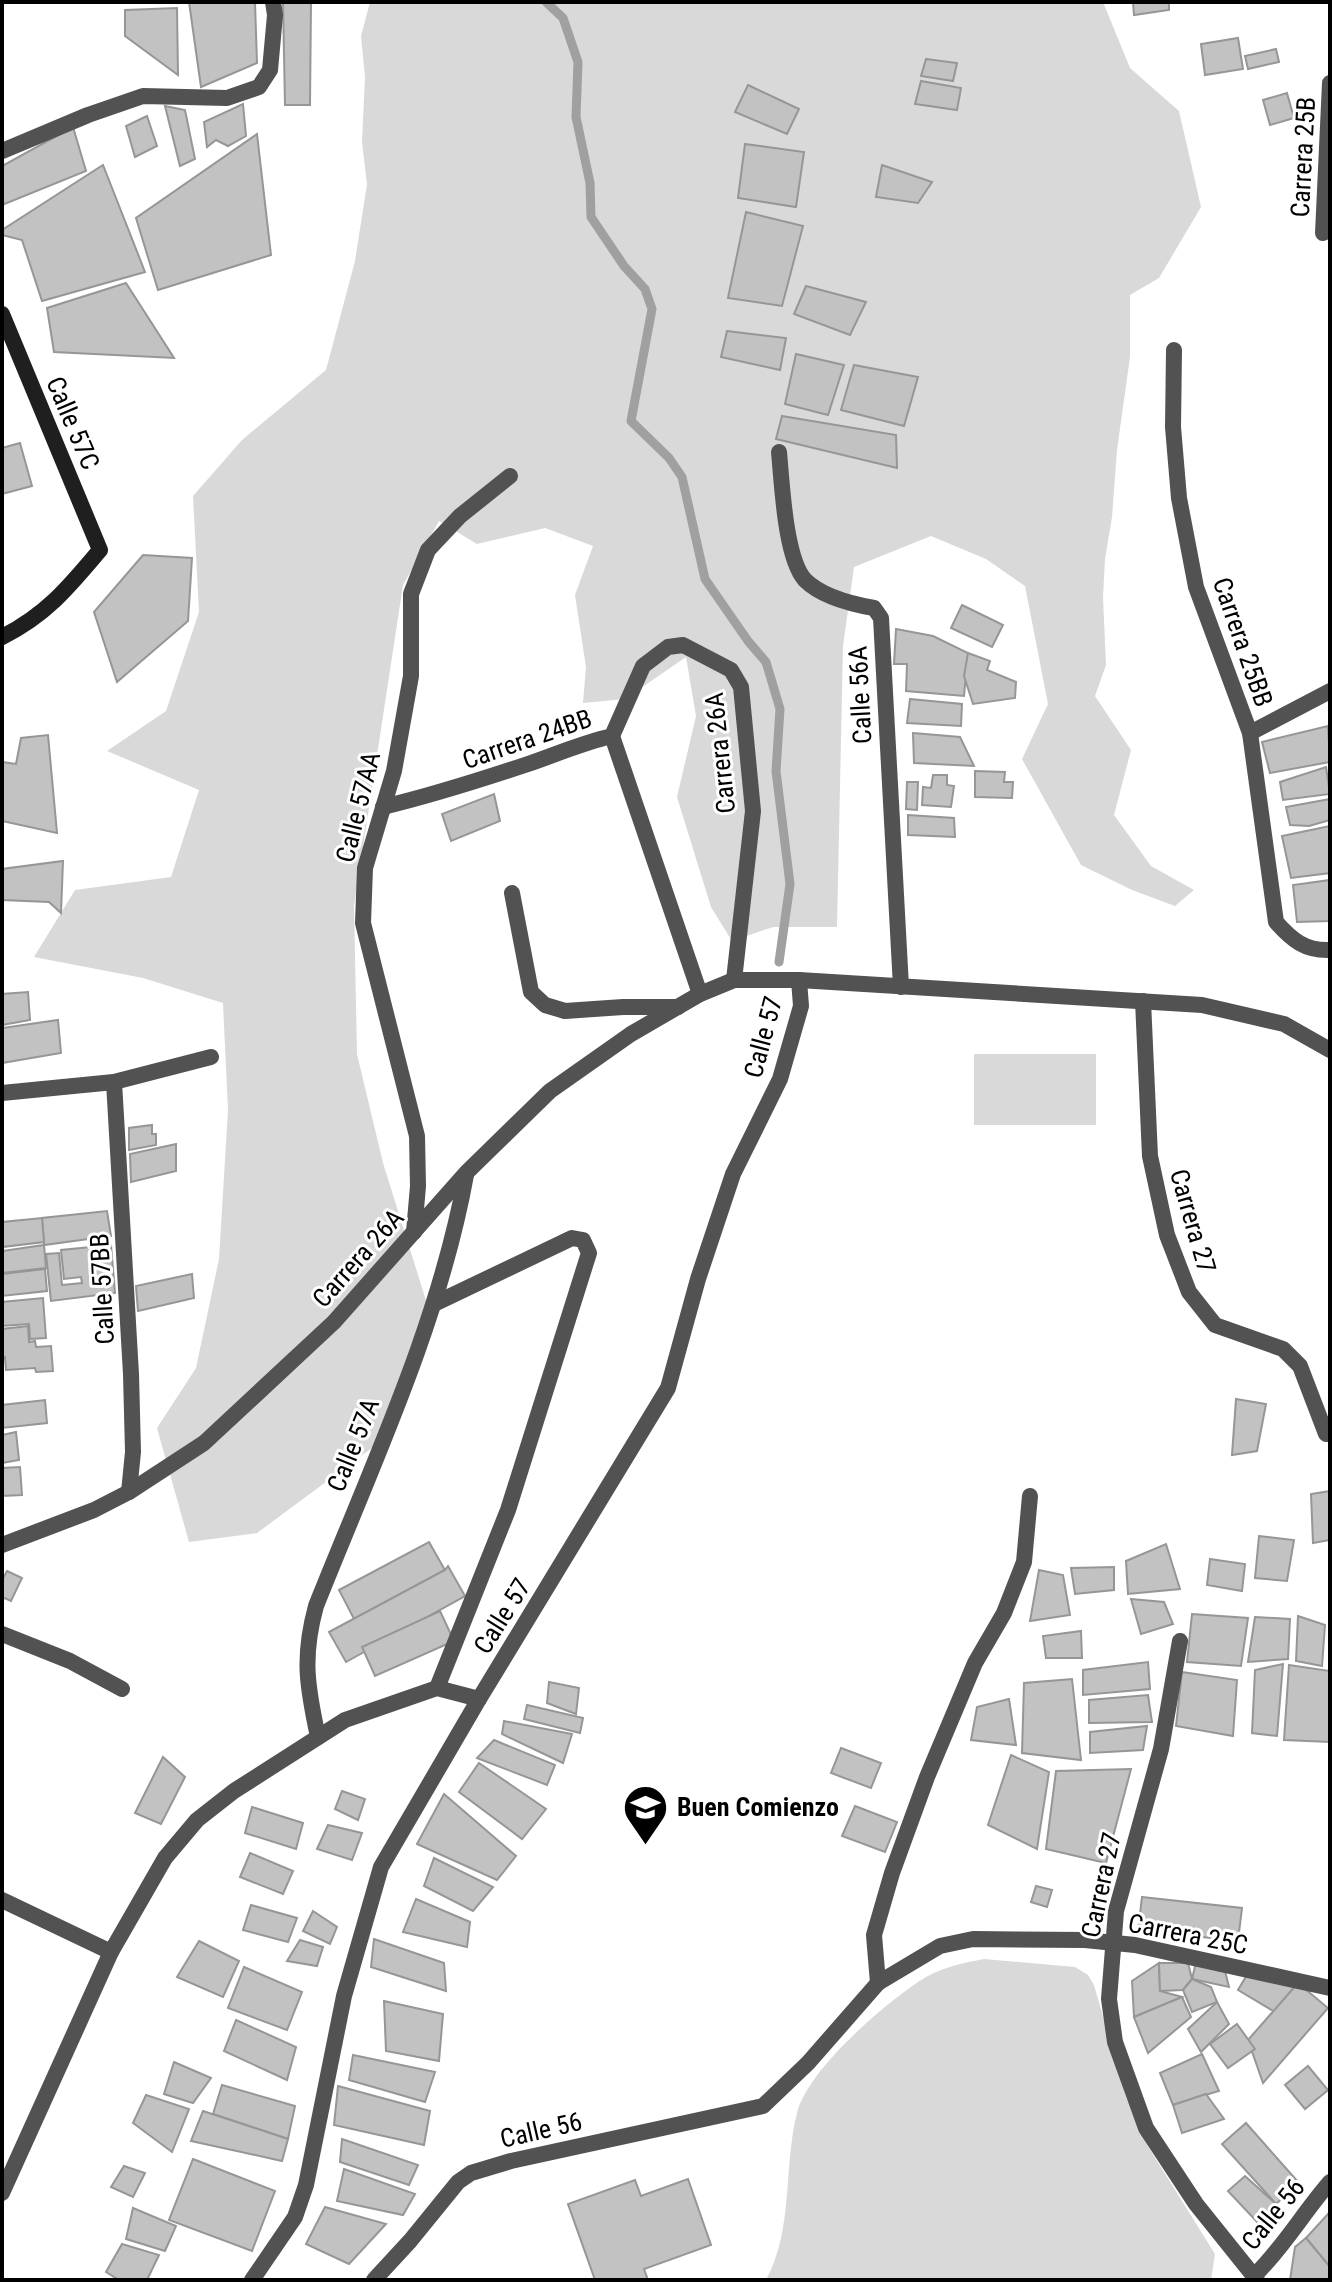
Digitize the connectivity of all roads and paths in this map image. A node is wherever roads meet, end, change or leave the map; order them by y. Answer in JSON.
{"nodes":[{"id":1,"x":273,"y":2,"type":"edge"},
{"id":2,"x":1330,"y":83,"type":"edge"},
{"id":3,"x":2,"y":151,"type":"edge"},
{"id":4,"x":1326,"y":232,"type":"edge"},
{"id":5,"x":2,"y":314,"type":"edge"},
{"id":6,"x":1174,"y":350,"type":"dead end"},
{"id":7,"x":779,"y":452,"type":"dead end"},
{"id":8,"x":510,"y":476,"type":"dead end"},
{"id":9,"x":2,"y":637,"type":"edge"},
{"id":10,"x":643,"y":666,"type":"joint"},
{"id":11,"x":1330,"y":691,"type":"edge"},
{"id":12,"x":1250,"y":733,"type":"junction"},
{"id":13,"x":612,"y":736,"type":"junction"},
{"id":14,"x":383,"y":807,"type":"junction"},
{"id":15,"x":512,"y":893,"type":"dead end"},
{"id":16,"x":1330,"y":950,"type":"edge"},
{"id":17,"x":734,"y":980,"type":"junction"},
{"id":18,"x":799,"y":980,"type":"junction"},
{"id":19,"x":901,"y":987,"type":"junction"},
{"id":20,"x":700,"y":994,"type":"junction"},
{"id":21,"x":1143,"y":1001,"type":"junction"},
{"id":22,"x":679,"y":1007,"type":"junction"},
{"id":23,"x":1330,"y":1050,"type":"edge"},
{"id":24,"x":211,"y":1057,"type":"dead end"},
{"id":25,"x":114,"y":1082,"type":"junction"},
{"id":26,"x":2,"y":1093,"type":"edge"},
{"id":27,"x":466,"y":1173,"type":"junction"},
{"id":28,"x":414,"y":1232,"type":"junction"},
{"id":29,"x":436,"y":1303,"type":"junction"},
{"id":30,"x":1326,"y":1434,"type":"dead end"},
{"id":31,"x":129,"y":1492,"type":"junction"},
{"id":32,"x":1030,"y":1496,"type":"dead end"},
{"id":33,"x":2,"y":1545,"type":"edge"},
{"id":34,"x":2,"y":1634,"type":"edge"},
{"id":35,"x":1180,"y":1641,"type":"dead end"},
{"id":36,"x":437,"y":1688,"type":"junction"},
{"id":37,"x":122,"y":1689,"type":"dead end"},
{"id":38,"x":479,"y":1699,"type":"junction"},
{"id":39,"x":318,"y":1737,"type":"junction"},
{"id":40,"x":2,"y":1900,"type":"edge"},
{"id":41,"x":1112,"y":1944,"type":"junction"},
{"id":42,"x":111,"y":1952,"type":"junction"},
{"id":43,"x":878,"y":1983,"type":"junction"},
{"id":44,"x":1330,"y":1988,"type":"edge"},
{"id":45,"x":763,"y":2106,"type":"joint"},
{"id":46,"x":1330,"y":2182,"type":"edge"},
{"id":47,"x":2,"y":2193,"type":"edge"},
{"id":48,"x":1255,"y":2278,"type":"edge"},
{"id":49,"x":252,"y":2280,"type":"edge"},
{"id":50,"x":374,"y":2280,"type":"edge"}],
"edges":[{"from":1,"to":3,"type":"street"},
{"from":2,"to":4,"type":"street","name":"Carrera 25B"},
{"from":5,"to":9,"type":"street","name":"Calle 57C"},
{"from":6,"to":12,"type":"street","name":"Carrera 25BB"},
{"from":7,"to":19,"type":"street","name":"Calle 56A"},
{"from":8,"to":14,"type":"street","name":"Calle 57AA"},
{"from":10,"to":13,"type":"street","name":"Carrera 24BB"},
{"from":10,"to":17,"type":"street","name":"Carrera 26A"},
{"from":11,"to":12,"type":"street"},
{"from":12,"to":16,"type":"street","name":"Carrera 25BB"},
{"from":13,"to":14,"type":"street","name":"Carrera 24BB"},
{"from":13,"to":20,"type":"street"},
{"from":14,"to":28,"type":"street","name":"Calle 57AA"},
{"from":15,"to":22,"type":"street"},
{"from":17,"to":18,"type":"street","name":"Carrera 26A"},
{"from":17,"to":20,"type":"street","name":"Carrera 26A"},
{"from":18,"to":19,"type":"street"},
{"from":18,"to":38,"type":"street","name":"Calle 57"},
{"from":19,"to":21,"type":"street"},
{"from":20,"to":22,"type":"street","name":"Carrera 26A"},
{"from":21,"to":23,"type":"street"},
{"from":21,"to":30,"type":"street","name":"Carrera 27"},
{"from":22,"to":27,"type":"street","name":"Carrera 26A"},
{"from":24,"to":25,"type":"street"},
{"from":25,"to":26,"type":"street"},
{"from":25,"to":31,"type":"street","name":"Calle 57BB"},
{"from":27,"to":28,"type":"street","name":"Carrera 26A"},
{"from":27,"to":29,"type":"street","name":"Calle 57A"},
{"from":28,"to":31,"type":"street","name":"Carrera 26A"},
{"from":29,"to":36,"type":"street","name":"Calle 57"},
{"from":29,"to":39,"type":"street","name":"Calle 57A"},
{"from":31,"to":33,"type":"street","name":"Carrera 26A"},
{"from":32,"to":43,"type":"street"},
{"from":34,"to":37,"type":"street"},
{"from":35,"to":41,"type":"street","name":"Carrera 27"},
{"from":36,"to":38,"type":"street"},
{"from":36,"to":39,"type":"street"},
{"from":38,"to":49,"type":"street","name":"Calle 57"},
{"from":39,"to":42,"type":"street"},
{"from":40,"to":42,"type":"street"},
{"from":41,"to":43,"type":"street","name":"Carrera 25C"},
{"from":41,"to":44,"type":"street","name":"Carrera 25C"},
{"from":41,"to":48,"type":"street","name":"Carrera 27"},
{"from":42,"to":47,"type":"street"},
{"from":43,"to":45,"type":"street","name":"Carrera 25C"},
{"from":45,"to":50,"type":"street","name":"Calle 56"},
{"from":46,"to":48,"type":"street","name":"Calle 56"}]}
